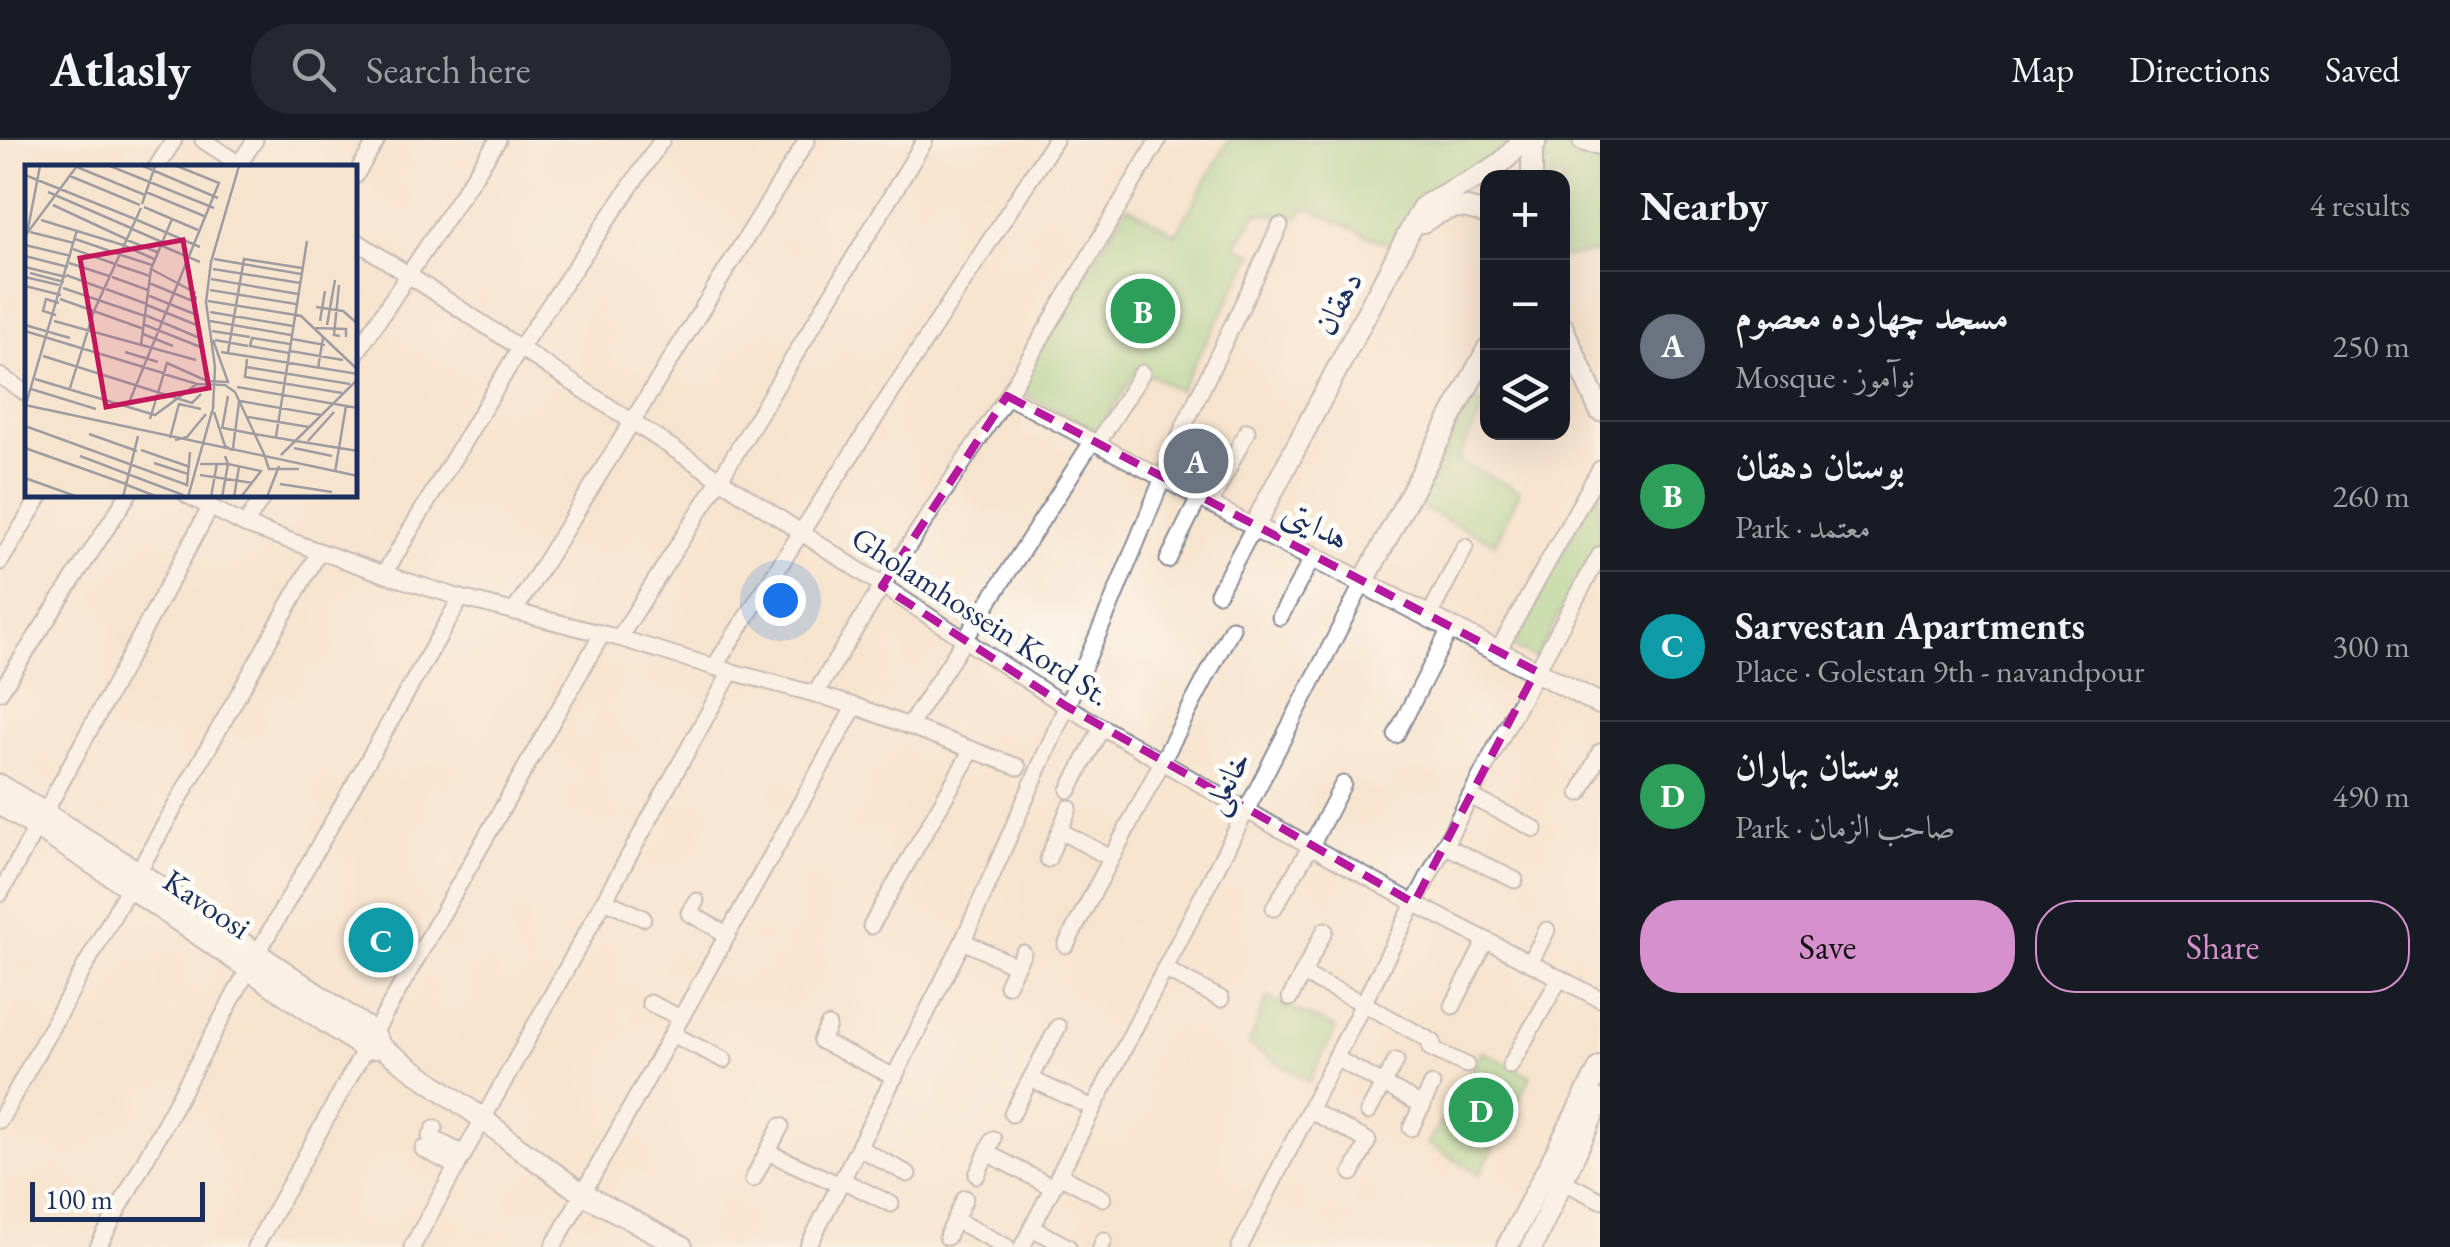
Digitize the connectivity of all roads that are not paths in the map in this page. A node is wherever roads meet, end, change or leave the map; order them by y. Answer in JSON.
{"nodes":[{"id":1,"x":174,"y":140,"type":"edge"},
{"id":2,"x":203,"y":140,"type":"edge"},
{"id":3,"x":254,"y":140,"type":"edge"},
{"id":4,"x":378,"y":140,"type":"edge"},
{"id":5,"x":498,"y":140,"type":"edge"},
{"id":6,"x":662,"y":140,"type":"edge"},
{"id":7,"x":807,"y":140,"type":"edge"},
{"id":8,"x":925,"y":140,"type":"edge"},
{"id":9,"x":1055,"y":140,"type":"edge"},
{"id":10,"x":1158,"y":140,"type":"edge"},
{"id":11,"x":1584,"y":140,"type":"edge"},
{"id":12,"x":1600,"y":144,"type":"edge"},
{"id":13,"x":1526,"y":145,"type":"edge"},
{"id":14,"x":158,"y":165,"type":"edge"},
{"id":15,"x":240,"y":165,"type":"edge"},
{"id":16,"x":242,"y":165,"type":"edge"},
{"id":17,"x":1531,"y":170,"type":"edge"},
{"id":18,"x":358,"y":171,"type":"edge"},
{"id":19,"x":1480,"y":212,"type":"edge"},
{"id":20,"x":1280,"y":226,"type":"dead end"},
{"id":21,"x":1410,"y":232,"type":"junction"},
{"id":22,"x":358,"y":242,"type":"edge"},
{"id":23,"x":407,"y":274,"type":"junction"},
{"id":24,"x":1570,"y":344,"type":"edge"},
{"id":25,"x":520,"y":348,"type":"junction"},
{"id":26,"x":358,"y":350,"type":"edge"},
{"id":27,"x":1487,"y":350,"type":"edge"},
{"id":28,"x":1142,"y":373,"type":"dead end"},
{"id":29,"x":0,"y":376,"type":"edge"},
{"id":30,"x":22,"y":390,"type":"edge"},
{"id":31,"x":1006,"y":396,"type":"junction"},
{"id":32,"x":1600,"y":411,"type":"edge"},
{"id":33,"x":632,"y":422,"type":"junction"},
{"id":34,"x":1247,"y":431,"type":"dead end"},
{"id":35,"x":1094,"y":443,"type":"junction"},
{"id":36,"x":1600,"y":469,"type":"edge"},
{"id":37,"x":720,"y":479,"type":"junction"},
{"id":38,"x":1164,"y":480,"type":"junction"},
{"id":39,"x":39,"y":498,"type":"edge"},
{"id":40,"x":126,"y":498,"type":"edge"},
{"id":41,"x":192,"y":498,"type":"edge"},
{"id":42,"x":262,"y":498,"type":"edge"},
{"id":43,"x":1204,"y":501,"type":"junction"},
{"id":44,"x":210,"y":508,"type":"junction"},
{"id":45,"x":245,"y":525,"type":"junction"},
{"id":46,"x":1254,"y":526,"type":"junction"},
{"id":47,"x":801,"y":532,"type":"junction"},
{"id":48,"x":1465,"y":547,"type":"dead end"},
{"id":49,"x":319,"y":552,"type":"junction"},
{"id":50,"x":1600,"y":555,"type":"edge"},
{"id":51,"x":1313,"y":557,"type":"junction"},
{"id":52,"x":1168,"y":560,"type":"dead end"},
{"id":53,"x":0,"y":562,"type":"edge"},
{"id":54,"x":384,"y":574,"type":"junction"},
{"id":55,"x":1363,"y":582,"type":"junction"},
{"id":56,"x":882,"y":586,"type":"junction"},
{"id":57,"x":1218,"y":592,"type":"dead end"},
{"id":58,"x":461,"y":598,"type":"junction"},
{"id":59,"x":514,"y":612,"type":"junction"},
{"id":60,"x":1429,"y":616,"type":"junction"},
{"id":61,"x":1280,"y":618,"type":"dead end"},
{"id":62,"x":1450,"y":627,"type":"junction"},
{"id":63,"x":1232,"y":628,"type":"dead end"},
{"id":64,"x":602,"y":634,"type":"junction"},
{"id":65,"x":619,"y":638,"type":"junction"},
{"id":66,"x":964,"y":640,"type":"junction"},
{"id":67,"x":1498,"y":651,"type":"junction"},
{"id":68,"x":714,"y":667,"type":"junction"},
{"id":69,"x":1536,"y":671,"type":"junction"},
{"id":70,"x":731,"y":672,"type":"junction"},
{"id":71,"x":0,"y":692,"type":"edge"},
{"id":72,"x":815,"y":694,"type":"junction"},
{"id":73,"x":1600,"y":704,"type":"edge"},
{"id":74,"x":856,"y":706,"type":"junction"},
{"id":75,"x":1066,"y":706,"type":"junction"},
{"id":76,"x":909,"y":726,"type":"junction"},
{"id":77,"x":1102,"y":727,"type":"junction"},
{"id":78,"x":1396,"y":735,"type":"dead end"},
{"id":79,"x":972,"y":750,"type":"junction"},
{"id":80,"x":1600,"y":752,"type":"edge"},
{"id":81,"x":1162,"y":762,"type":"junction"},
{"id":82,"x":1018,"y":767,"type":"dead end"},
{"id":83,"x":1343,"y":784,"type":"dead end"},
{"id":84,"x":0,"y":785,"type":"edge"},
{"id":85,"x":1069,"y":790,"type":"dead end"},
{"id":86,"x":1580,"y":792,"type":"dead end"},
{"id":87,"x":1470,"y":796,"type":"junction"},
{"id":88,"x":0,"y":804,"type":"edge"},
{"id":89,"x":1069,"y":808,"type":"dead end"},
{"id":90,"x":1245,"y":810,"type":"junction"},
{"id":91,"x":40,"y":821,"type":"junction"},
{"id":92,"x":1535,"y":828,"type":"dead end"},
{"id":93,"x":1060,"y":831,"type":"junction"},
{"id":94,"x":1444,"y":845,"type":"junction"},
{"id":95,"x":1311,"y":846,"type":"junction"},
{"id":96,"x":1111,"y":858,"type":"junction"},
{"id":97,"x":1048,"y":859,"type":"dead end"},
{"id":98,"x":134,"y":880,"type":"junction"},
{"id":99,"x":1515,"y":880,"type":"dead end"},
{"id":100,"x":0,"y":894,"type":"edge"},
{"id":101,"x":605,"y":900,"type":"junction"},
{"id":102,"x":696,"y":901,"type":"dead end"},
{"id":103,"x":1414,"y":903,"type":"junction"},
{"id":104,"x":1274,"y":908,"type":"dead end"},
{"id":105,"x":644,"y":918,"type":"dead end"},
{"id":106,"x":872,"y":926,"type":"dead end"},
{"id":107,"x":1325,"y":930,"type":"dead end"},
{"id":108,"x":1547,"y":930,"type":"dead end"},
{"id":109,"x":728,"y":934,"type":"junction"},
{"id":110,"x":963,"y":940,"type":"junction"},
{"id":111,"x":1486,"y":940,"type":"junction"},
{"id":112,"x":1066,"y":944,"type":"dead end"},
{"id":113,"x":253,"y":960,"type":"junction"},
{"id":114,"x":1530,"y":963,"type":"junction"},
{"id":115,"x":1164,"y":969,"type":"junction"},
{"id":116,"x":1302,"y":974,"type":"junction"},
{"id":117,"x":1560,"y":978,"type":"junction"},
{"id":118,"x":1007,"y":984,"type":"dead end"},
{"id":119,"x":1290,"y":998,"type":"dead end"},
{"id":120,"x":1221,"y":999,"type":"dead end"},
{"id":121,"x":1600,"y":999,"type":"edge"},
{"id":122,"x":650,"y":1003,"type":"dead end"},
{"id":123,"x":1363,"y":1004,"type":"junction"},
{"id":124,"x":1453,"y":1006,"type":"dead end"},
{"id":125,"x":681,"y":1018,"type":"junction"},
{"id":126,"x":828,"y":1026,"type":"dead end"},
{"id":127,"x":1058,"y":1027,"type":"dead end"},
{"id":128,"x":672,"y":1034,"type":"junction"},
{"id":129,"x":374,"y":1043,"type":"junction"},
{"id":130,"x":1336,"y":1058,"type":"junction"},
{"id":131,"x":724,"y":1060,"type":"dead end"},
{"id":132,"x":1396,"y":1061,"type":"dead end"},
{"id":133,"x":1466,"y":1064,"type":"dead end"},
{"id":134,"x":1510,"y":1066,"type":"dead end"},
{"id":135,"x":1600,"y":1067,"type":"edge"},
{"id":136,"x":895,"y":1077,"type":"junction"},
{"id":137,"x":1032,"y":1079,"type":"junction"},
{"id":138,"x":1383,"y":1084,"type":"junction"},
{"id":139,"x":1432,"y":1085,"type":"dead end"},
{"id":140,"x":1600,"y":1100,"type":"edge"},
{"id":141,"x":1424,"y":1106,"type":"junction"},
{"id":142,"x":1092,"y":1108,"type":"junction"},
{"id":143,"x":1309,"y":1110,"type":"junction"},
{"id":144,"x":1368,"y":1112,"type":"dead end"},
{"id":145,"x":1012,"y":1114,"type":"dead end"},
{"id":146,"x":483,"y":1119,"type":"junction"},
{"id":147,"x":0,"y":1120,"type":"edge"},
{"id":148,"x":781,"y":1126,"type":"dead end"},
{"id":149,"x":435,"y":1128,"type":"dead end"},
{"id":150,"x":1411,"y":1128,"type":"dead end"},
{"id":151,"x":859,"y":1148,"type":"junction"},
{"id":152,"x":423,"y":1149,"type":"dead end"},
{"id":153,"x":767,"y":1152,"type":"junction"},
{"id":154,"x":460,"y":1160,"type":"junction"},
{"id":155,"x":1352,"y":1173,"type":"dead end"},
{"id":156,"x":908,"y":1174,"type":"dead end"},
{"id":157,"x":977,"y":1174,"type":"dead end"},
{"id":158,"x":753,"y":1179,"type":"dead end"},
{"id":159,"x":1056,"y":1181,"type":"junction"},
{"id":160,"x":841,"y":1182,"type":"junction"},
{"id":161,"x":1564,"y":1182,"type":"junction"},
{"id":162,"x":583,"y":1194,"type":"junction"},
{"id":163,"x":965,"y":1198,"type":"dead end"},
{"id":164,"x":1103,"y":1198,"type":"dead end"},
{"id":165,"x":1600,"y":1200,"type":"edge"},
{"id":166,"x":891,"y":1204,"type":"dead end"},
{"id":167,"x":954,"y":1220,"type":"junction"},
{"id":168,"x":1032,"y":1228,"type":"junction"},
{"id":169,"x":947,"y":1237,"type":"dead end"},
{"id":170,"x":647,"y":1239,"type":"edge"},
{"id":171,"x":98,"y":1247,"type":"edge"},
{"id":172,"x":255,"y":1247,"type":"edge"},
{"id":173,"x":412,"y":1247,"type":"edge"},
{"id":174,"x":553,"y":1247,"type":"edge"},
{"id":175,"x":682,"y":1247,"type":"edge"},
{"id":176,"x":808,"y":1247,"type":"edge"},
{"id":177,"x":1007,"y":1247,"type":"edge"},
{"id":178,"x":1022,"y":1247,"type":"edge"},
{"id":179,"x":1068,"y":1247,"type":"edge"},
{"id":180,"x":1240,"y":1247,"type":"edge"},
{"id":181,"x":1507,"y":1247,"type":"edge"},
{"id":182,"x":1532,"y":1247,"type":"edge"}],
"edges":[{"from":1,"to":14,"type":"street"},
{"from":2,"to":15,"type":"street"},
{"from":3,"to":16,"type":"street"},
{"from":4,"to":18,"type":"street"},
{"from":5,"to":23,"type":"street"},
{"from":6,"to":25,"type":"street"},
{"from":7,"to":33,"type":"street"},
{"from":8,"to":37,"type":"street"},
{"from":9,"to":47,"type":"street"},
{"from":10,"to":31,"type":"street"},
{"from":11,"to":12,"type":"highway"},
{"from":13,"to":17,"type":"main road"},
{"from":13,"to":21,"type":"main road","name":"دهقان"},
{"from":19,"to":21,"type":"main road"},
{"from":20,"to":38,"type":"street"},
{"from":21,"to":46,"type":"main road","name":"دهقان"},
{"from":22,"to":23,"type":"street","name":"Gholamhossein Kord St."},
{"from":23,"to":25,"type":"street","name":"Gholamhossein Kord St."},
{"from":23,"to":26,"type":"street"},
{"from":24,"to":32,"type":"main road"},
{"from":25,"to":33,"type":"street","name":"Gholamhossein Kord St."},
{"from":25,"to":54,"type":"street"},
{"from":27,"to":55,"type":"main road","name":"خانعلی"},
{"from":28,"to":35,"type":"street"},
{"from":29,"to":30,"type":"street"},
{"from":31,"to":35,"type":"street","name":"هدایتی"},
{"from":31,"to":56,"type":"street"},
{"from":33,"to":37,"type":"street","name":"Gholamhossein Kord St."},
{"from":33,"to":59,"type":"street"},
{"from":34,"to":43,"type":"street"},
{"from":35,"to":38,"type":"street","name":"هدایتی"},
{"from":35,"to":66,"type":"street"},
{"from":36,"to":67,"type":"street"},
{"from":37,"to":47,"type":"street","name":"Gholamhossein Kord St."},
{"from":37,"to":65,"type":"street"},
{"from":38,"to":43,"type":"street","name":"هدایتی"},
{"from":38,"to":75,"type":"street"},
{"from":39,"to":53,"type":"street"},
{"from":40,"to":71,"type":"street"},
{"from":41,"to":44,"type":"street"},
{"from":42,"to":45,"type":"street"},
{"from":43,"to":46,"type":"street","name":"هدایتی"},
{"from":43,"to":52,"type":"street"},
{"from":44,"to":45,"type":"street"},
{"from":44,"to":91,"type":"street"},
{"from":45,"to":49,"type":"street"},
{"from":46,"to":51,"type":"main road","name":"هدایتی"},
{"from":46,"to":57,"type":"street"},
{"from":47,"to":56,"type":"street","name":"Gholamhossein Kord St."},
{"from":47,"to":68,"type":"street"},
{"from":48,"to":60,"type":"street"},
{"from":49,"to":54,"type":"street"},
{"from":49,"to":98,"type":"street"},
{"from":50,"to":69,"type":"street"},
{"from":51,"to":55,"type":"main road","name":"هدایتی"},
{"from":51,"to":61,"type":"street"},
{"from":54,"to":58,"type":"street"},
{"from":55,"to":60,"type":"main road","name":"هدایتی"},
{"from":55,"to":90,"type":"street","name":"خانعلی"},
{"from":56,"to":66,"type":"street","name":"Gholamhossein Kord St."},
{"from":56,"to":72,"type":"street"},
{"from":58,"to":59,"type":"street"},
{"from":58,"to":113,"type":"street"},
{"from":59,"to":64,"type":"street"},
{"from":60,"to":62,"type":"main road","name":"هدایتی"},
{"from":62,"to":67,"type":"main road","name":"هدایتی"},
{"from":62,"to":78,"type":"street"},
{"from":63,"to":81,"type":"street"},
{"from":64,"to":65,"type":"street"},
{"from":64,"to":129,"type":"street"},
{"from":65,"to":68,"type":"street"},
{"from":66,"to":75,"type":"street","name":"Gholamhossein Kord St."},
{"from":66,"to":76,"type":"street"},
{"from":67,"to":69,"type":"main road","name":"هدایتی"},
{"from":68,"to":70,"type":"street"},
{"from":69,"to":73,"type":"main road","name":"هدایتی"},
{"from":69,"to":87,"type":"street"},
{"from":70,"to":72,"type":"street"},
{"from":70,"to":101,"type":"street"},
{"from":72,"to":74,"type":"street"},
{"from":74,"to":76,"type":"street"},
{"from":74,"to":109,"type":"street"},
{"from":75,"to":77,"type":"street","name":"Gholamhossein Kord St."},
{"from":75,"to":110,"type":"street"},
{"from":76,"to":79,"type":"street"},
{"from":77,"to":81,"type":"street","name":"Gholamhossein Kord St."},
{"from":77,"to":85,"type":"street"},
{"from":79,"to":82,"type":"street"},
{"from":79,"to":106,"type":"street"},
{"from":80,"to":86,"type":"street"},
{"from":81,"to":90,"type":"street","name":"Gholamhossein Kord St."},
{"from":81,"to":96,"type":"street"},
{"from":83,"to":95,"type":"street"},
{"from":84,"to":91,"type":"main road","name":"Kavoosi"},
{"from":87,"to":92,"type":"street"},
{"from":87,"to":94,"type":"street"},
{"from":88,"to":91,"type":"main road","name":"Kavoosi"},
{"from":89,"to":93,"type":"street"},
{"from":90,"to":95,"type":"street","name":"Gholamhossein Kord St."},
{"from":90,"to":115,"type":"street","name":"خانعلی"},
{"from":91,"to":98,"type":"main road","name":"Kavoosi"},
{"from":91,"to":100,"type":"street"},
{"from":93,"to":96,"type":"street"},
{"from":93,"to":97,"type":"street"},
{"from":94,"to":99,"type":"street"},
{"from":94,"to":103,"type":"street"},
{"from":95,"to":103,"type":"street","name":"Gholamhossein Kord St."},
{"from":95,"to":104,"type":"street"},
{"from":96,"to":112,"type":"street"},
{"from":98,"to":113,"type":"main road","name":"Kavoosi"},
{"from":98,"to":147,"type":"street"},
{"from":101,"to":105,"type":"street"},
{"from":101,"to":146,"type":"street"},
{"from":102,"to":109,"type":"street"},
{"from":103,"to":111,"type":"street","name":"Gholamhossein Kord St."},
{"from":103,"to":123,"type":"street"},
{"from":107,"to":116,"type":"street"},
{"from":108,"to":114,"type":"street"},
{"from":109,"to":125,"type":"street"},
{"from":110,"to":118,"type":"street"},
{"from":110,"to":136,"type":"street"},
{"from":111,"to":114,"type":"street","name":"Gholamhossein Kord St."},
{"from":111,"to":124,"type":"street"},
{"from":113,"to":129,"type":"main road","name":"Kavoosi"},
{"from":113,"to":171,"type":"street"},
{"from":114,"to":117,"type":"street","name":"Gholamhossein Kord St."},
{"from":115,"to":120,"type":"street"},
{"from":115,"to":142,"type":"street","name":"خانعلی"},
{"from":116,"to":119,"type":"street"},
{"from":116,"to":123,"type":"street"},
{"from":117,"to":121,"type":"street","name":"Gholamhossein Kord St."},
{"from":117,"to":134,"type":"street"},
{"from":122,"to":125,"type":"street"},
{"from":123,"to":130,"type":"street"},
{"from":123,"to":133,"type":"street"},
{"from":125,"to":128,"type":"street"},
{"from":126,"to":136,"type":"street"},
{"from":127,"to":137,"type":"street"},
{"from":128,"to":131,"type":"street"},
{"from":128,"to":162,"type":"street"},
{"from":129,"to":146,"type":"main road","name":"Kavoosi"},
{"from":129,"to":172,"type":"street"},
{"from":130,"to":138,"type":"street"},
{"from":130,"to":143,"type":"street"},
{"from":132,"to":138,"type":"street"},
{"from":135,"to":181,"type":"main road"},
{"from":136,"to":151,"type":"street"},
{"from":137,"to":142,"type":"street"},
{"from":137,"to":145,"type":"street"},
{"from":138,"to":141,"type":"street"},
{"from":138,"to":144,"type":"street"},
{"from":139,"to":141,"type":"street"},
{"from":140,"to":161,"type":"main road"},
{"from":141,"to":150,"type":"street"},
{"from":142,"to":159,"type":"street","name":"خانعلی"},
{"from":143,"to":155,"type":"street"},
{"from":143,"to":180,"type":"street"},
{"from":146,"to":154,"type":"street"},
{"from":146,"to":162,"type":"main road","name":"Kavoosi"},
{"from":148,"to":153,"type":"street"},
{"from":149,"to":154,"type":"street"},
{"from":151,"to":156,"type":"street"},
{"from":151,"to":160,"type":"street"},
{"from":152,"to":154,"type":"street"},
{"from":153,"to":158,"type":"street"},
{"from":153,"to":160,"type":"street"},
{"from":154,"to":173,"type":"street"},
{"from":157,"to":159,"type":"street"},
{"from":159,"to":164,"type":"street"},
{"from":159,"to":168,"type":"street","name":"خانعلی"},
{"from":160,"to":166,"type":"street"},
{"from":160,"to":176,"type":"street"},
{"from":161,"to":165,"type":"street"},
{"from":161,"to":182,"type":"main road"},
{"from":162,"to":170,"type":"main road","name":"Kavoosi"},
{"from":162,"to":174,"type":"street"},
{"from":163,"to":167,"type":"street"},
{"from":167,"to":169,"type":"street"},
{"from":167,"to":177,"type":"street"},
{"from":168,"to":178,"type":"street","name":"خانعلی"},
{"from":168,"to":179,"type":"street"},
{"from":170,"to":175,"type":"main road","name":"Kavoosi"}]}
